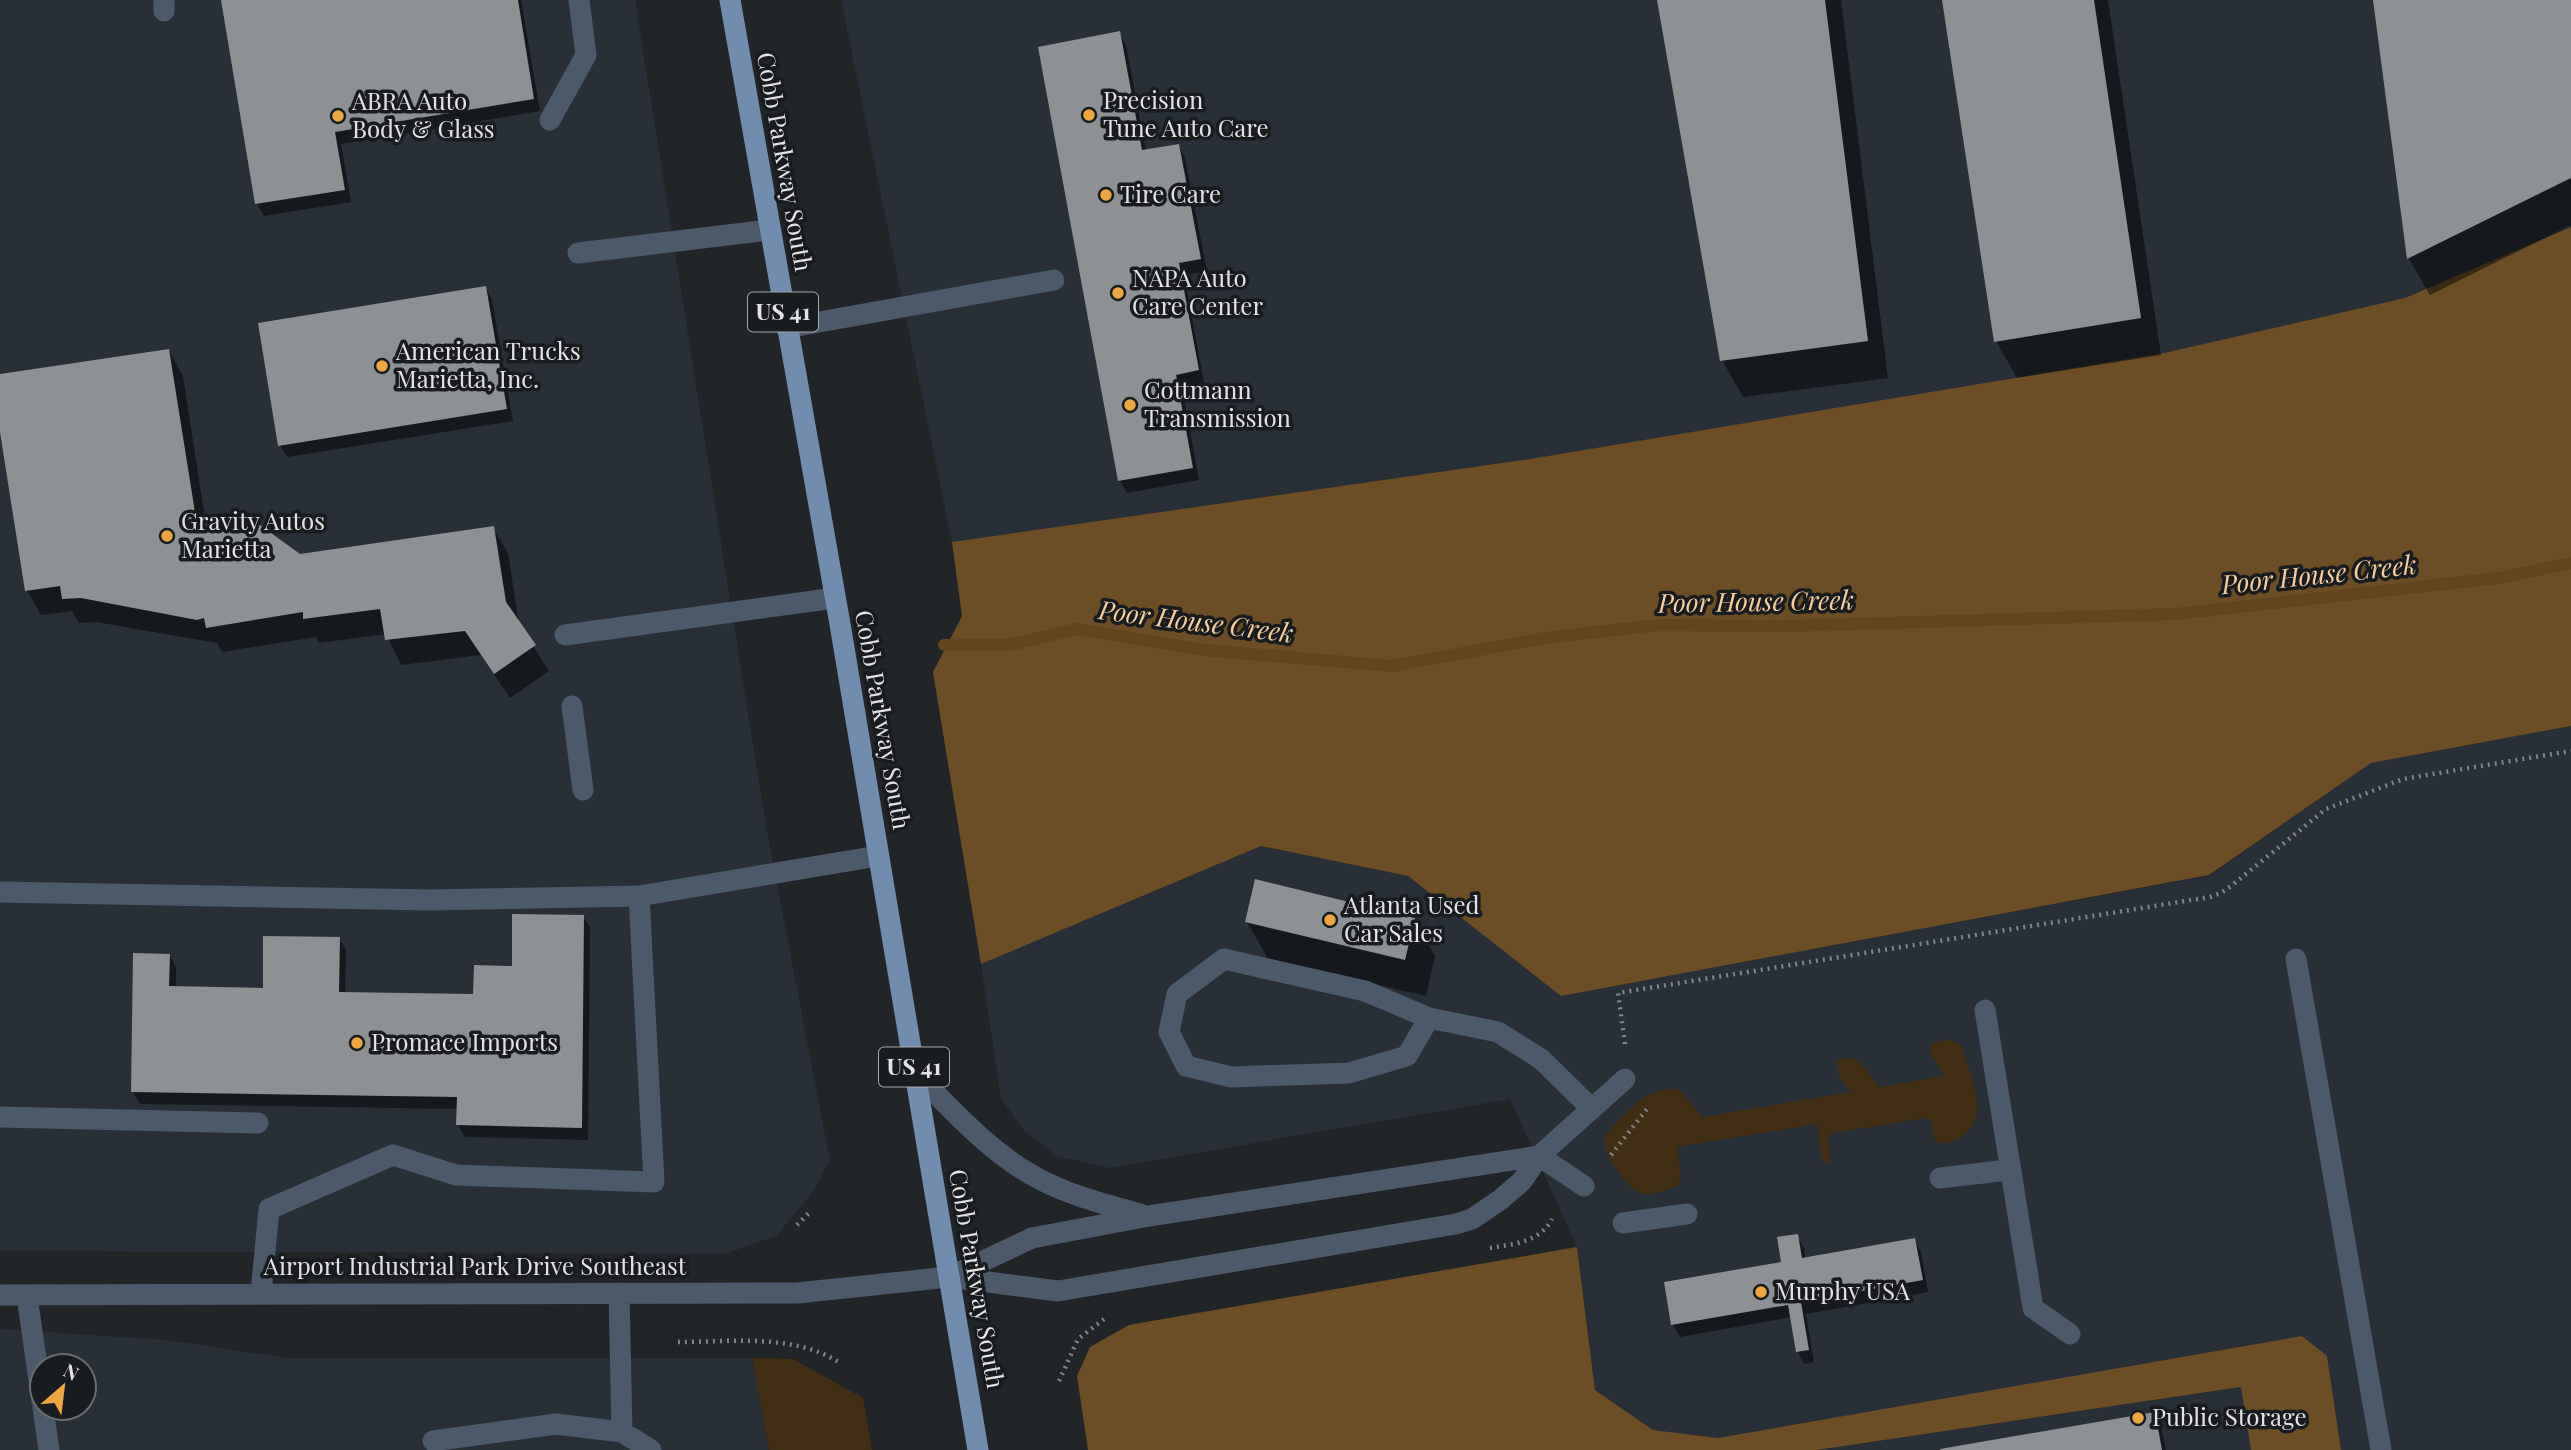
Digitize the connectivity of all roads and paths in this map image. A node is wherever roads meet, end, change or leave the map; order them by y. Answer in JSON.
{"nodes":[{"id":1,"x":579,"y":0,"type":"edge"},
{"id":2,"x":730,"y":0,"type":"edge"},
{"id":3,"x":550,"y":120,"type":"dead end"},
{"id":4,"x":769,"y":230,"type":"junction"},
{"id":5,"x":578,"y":253,"type":"dead end"},
{"id":6,"x":1054,"y":280,"type":"dead end"},
{"id":7,"x":786,"y":328,"type":"junction"},
{"id":8,"x":835,"y":598,"type":"junction"},
{"id":9,"x":565,"y":635,"type":"dead end"},
{"id":10,"x":572,"y":706,"type":"dead end"},
{"id":11,"x":2571,"y":751,"type":"edge"},
{"id":12,"x":583,"y":790,"type":"dead end"},
{"id":13,"x":878,"y":856,"type":"junction"},
{"id":14,"x":0,"y":892,"type":"edge"},
{"id":15,"x":639,"y":896,"type":"junction"},
{"id":16,"x":2296,"y":959,"type":"dead end"},
{"id":17,"x":1984,"y":1010,"type":"dead end"},
{"id":18,"x":1429,"y":1018,"type":"junction"},
{"id":19,"x":1625,"y":1044,"type":"dead end"},
{"id":20,"x":915,"y":1072,"type":"junction"},
{"id":21,"x":1625,"y":1079,"type":"dead end"},
{"id":22,"x":1592,"y":1109,"type":"junction"},
{"id":23,"x":1647,"y":1109,"type":"dead end"},
{"id":24,"x":0,"y":1117,"type":"edge"},
{"id":25,"x":258,"y":1123,"type":"dead end"},
{"id":26,"x":1611,"y":1155,"type":"dead end"},
{"id":27,"x":1539,"y":1156,"type":"junction"},
{"id":28,"x":2009,"y":1170,"type":"junction"},
{"id":29,"x":1940,"y":1178,"type":"dead end"},
{"id":30,"x":1584,"y":1186,"type":"dead end"},
{"id":31,"x":810,"y":1212,"type":"dead end"},
{"id":32,"x":1687,"y":1214,"type":"dead end"},
{"id":33,"x":1149,"y":1216,"type":"junction"},
{"id":34,"x":1552,"y":1219,"type":"dead end"},
{"id":35,"x":1623,"y":1223,"type":"dead end"},
{"id":36,"x":797,"y":1225,"type":"dead end"},
{"id":37,"x":1546,"y":1231,"type":"dead end"},
{"id":38,"x":949,"y":1277,"type":"junction"},
{"id":39,"x":261,"y":1293,"type":"junction"},
{"id":40,"x":619,"y":1293,"type":"junction"},
{"id":41,"x":0,"y":1295,"type":"edge"},
{"id":42,"x":27,"y":1296,"type":"junction"},
{"id":43,"x":2070,"y":1334,"type":"dead end"},
{"id":44,"x":1078,"y":1339,"type":"dead end"},
{"id":45,"x":678,"y":1342,"type":"dead end"},
{"id":46,"x":35,"y":1352,"type":"edge"},
{"id":47,"x":840,"y":1363,"type":"dead end"},
{"id":48,"x":1059,"y":1381,"type":"dead end"},
{"id":49,"x":45,"y":1422,"type":"edge"},
{"id":50,"x":622,"y":1432,"type":"junction"},
{"id":51,"x":433,"y":1441,"type":"dead end"},
{"id":52,"x":49,"y":1450,"type":"edge"},
{"id":53,"x":651,"y":1450,"type":"edge"},
{"id":54,"x":978,"y":1450,"type":"edge"},
{"id":55,"x":2381,"y":1450,"type":"edge"}],
"edges":[{"from":1,"to":3,"type":"street"},
{"from":2,"to":4,"type":"main road","name":"Cobb Parkway South","number":"US 41"},
{"from":4,"to":5,"type":"street"},
{"from":4,"to":7,"type":"main road","name":"Cobb Parkway South","number":"US 41"},
{"from":6,"to":7,"type":"street"},
{"from":7,"to":8,"type":"main road","name":"Cobb Parkway South","number":"US 41"},
{"from":8,"to":9,"type":"street"},
{"from":8,"to":13,"type":"main road","name":"Cobb Parkway South","number":"US 41"},
{"from":10,"to":12,"type":"street"},
{"from":11,"to":19,"type":"path"},
{"from":13,"to":15,"type":"street"},
{"from":13,"to":20,"type":"main road","name":"Cobb Parkway South","number":"US 41"},
{"from":14,"to":15,"type":"street"},
{"from":15,"to":39,"type":"street"},
{"from":16,"to":55,"type":"street"},
{"from":17,"to":28,"type":"street"},
{"from":18,"to":18,"type":"street"},
{"from":18,"to":22,"type":"street"},
{"from":20,"to":33,"type":"street"},
{"from":20,"to":38,"type":"main road","name":"Cobb Parkway South","number":"US 41"},
{"from":21,"to":22,"type":"street"},
{"from":22,"to":27,"type":"street"},
{"from":23,"to":26,"type":"path"},
{"from":24,"to":25,"type":"street"},
{"from":27,"to":30,"type":"street"},
{"from":27,"to":33,"type":"street"},
{"from":27,"to":38,"type":"street"},
{"from":28,"to":29,"type":"street"},
{"from":28,"to":43,"type":"street"},
{"from":31,"to":36,"type":"path"},
{"from":32,"to":35,"type":"street"},
{"from":33,"to":38,"type":"street"},
{"from":34,"to":37,"type":"path"},
{"from":38,"to":40,"type":"street","name":"Airport Industrial Park Drive Southeast"},
{"from":38,"to":54,"type":"main road","name":"Cobb Parkway South","number":"US 41"},
{"from":39,"to":40,"type":"street","name":"Airport Industrial Park Drive Southeast"},
{"from":39,"to":42,"type":"street","name":"Airport Industrial Park Drive Southeast"},
{"from":40,"to":50,"type":"street"},
{"from":41,"to":42,"type":"street","name":"Airport Industrial Park Drive Southeast"},
{"from":42,"to":46,"type":"street"},
{"from":44,"to":48,"type":"path"},
{"from":45,"to":47,"type":"path"},
{"from":49,"to":52,"type":"street"},
{"from":50,"to":51,"type":"street"},
{"from":50,"to":53,"type":"street"}]}
